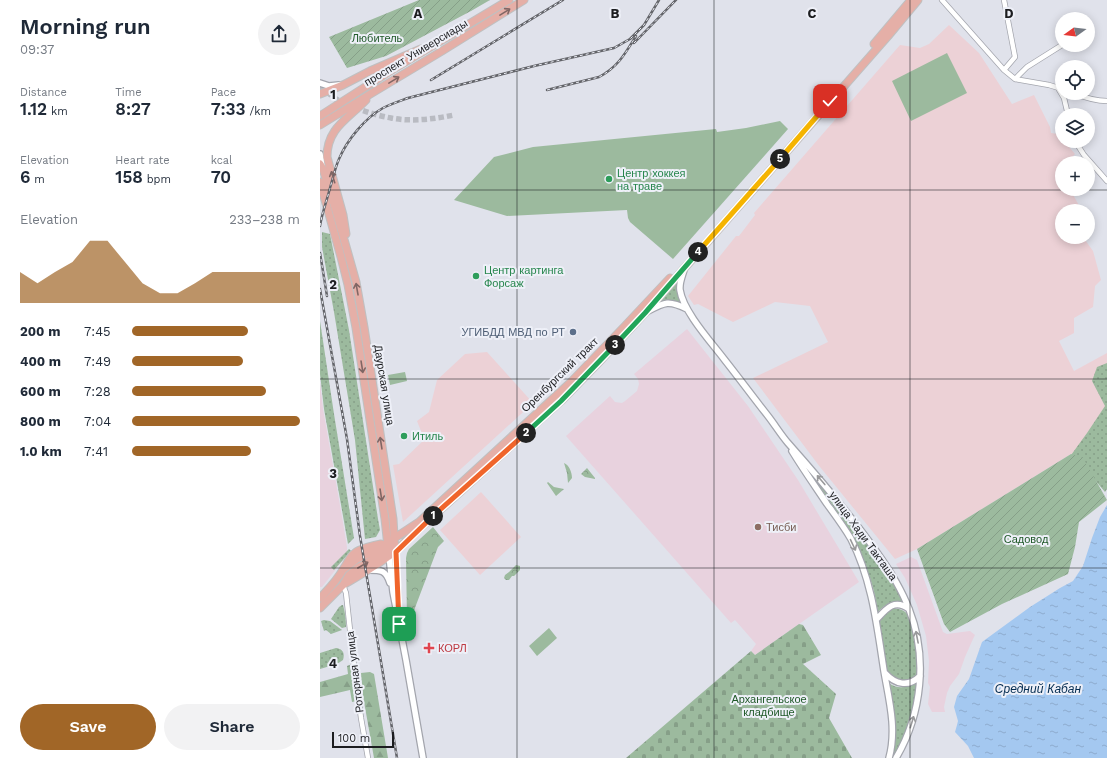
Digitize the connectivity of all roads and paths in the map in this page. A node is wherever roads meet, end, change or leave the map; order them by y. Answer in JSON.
{"nodes":[{"id":1,"x":509,"y":0,"type":"edge"},
{"id":2,"x":524,"y":0,"type":"edge"},
{"id":3,"x":911,"y":0,"type":"edge"},
{"id":4,"x":918,"y":0,"type":"edge"},
{"id":5,"x":942,"y":0,"type":"edge"},
{"id":6,"x":1004,"y":0,"type":"edge"},
{"id":7,"x":441,"y":40,"type":"junction"},
{"id":8,"x":1055,"y":49,"type":"edge"},
{"id":9,"x":1004,"y":70,"type":"junction"},
{"id":10,"x":1015,"y":79,"type":"junction"},
{"id":11,"x":320,"y":83,"type":"edge"},
{"id":12,"x":343,"y":85,"type":"junction"},
{"id":13,"x":1055,"y":87,"type":"edge"},
{"id":14,"x":372,"y":93,"type":"junction"},
{"id":15,"x":320,"y":94,"type":"edge"},
{"id":16,"x":1095,"y":99,"type":"edge"},
{"id":17,"x":1107,"y":100,"type":"edge"},
{"id":18,"x":321,"y":120,"type":"edge"},
{"id":19,"x":1080,"y":148,"type":"edge"},
{"id":20,"x":320,"y":154,"type":"edge"},
{"id":21,"x":321,"y":166,"type":"edge"},
{"id":22,"x":1107,"y":181,"type":"edge"},
{"id":23,"x":320,"y":182,"type":"edge"},
{"id":24,"x":320,"y":201,"type":"edge"},
{"id":25,"x":345,"y":256,"type":"junction"},
{"id":26,"x":686,"y":266,"type":"junction"},
{"id":27,"x":687,"y":309,"type":"junction"},
{"id":28,"x":645,"y":313,"type":"junction"},
{"id":29,"x":787,"y":442,"type":"junction"},
{"id":30,"x":395,"y":537,"type":"junction"},
{"id":31,"x":387,"y":542,"type":"junction"},
{"id":32,"x":391,"y":552,"type":"junction"},
{"id":33,"x":369,"y":570,"type":"junction"},
{"id":34,"x":343,"y":585,"type":"junction"},
{"id":35,"x":393,"y":592,"type":"junction"},
{"id":36,"x":322,"y":594,"type":"edge"},
{"id":37,"x":320,"y":608,"type":"edge"},
{"id":38,"x":909,"y":609,"type":"junction"},
{"id":39,"x":876,"y":620,"type":"junction"},
{"id":40,"x":399,"y":624,"type":"junction"},
{"id":41,"x":885,"y":673,"type":"junction"},
{"id":42,"x":920,"y":676,"type":"junction"},
{"id":43,"x":368,"y":758,"type":"edge"},
{"id":44,"x":423,"y":758,"type":"edge"},
{"id":45,"x":889,"y":758,"type":"edge"},
{"id":46,"x":896,"y":758,"type":"edge"}],
"edges":[{"from":1,"to":7,"type":"main road","name":"проспект Универсиады"},
{"from":14,"to":2,"type":"main road","name":"проспект Универсиады","one_way":true},
{"from":3,"to":30,"type":"main road","name":"Оренбургский тракт"},
{"from":4,"to":26,"type":"main road","name":"Оренбургский тракт"},
{"from":5,"to":9,"type":"street"},
{"from":6,"to":9,"type":"street"},
{"from":7,"to":12,"type":"main road"},
{"from":7,"to":18,"type":"main road","name":"проспект Универсиады"},
{"from":8,"to":10,"type":"street"},
{"from":9,"to":10,"type":"street"},
{"from":10,"to":13,"type":"street"},
{"from":11,"to":12,"type":"street"},
{"from":12,"to":15,"type":"main road"},
{"from":14,"to":18,"type":"main road","name":"проспект Универсиады"},
{"from":25,"to":14,"type":"main road","one_way":true},
{"from":16,"to":17,"type":"street"},
{"from":19,"to":22,"type":"street"},
{"from":20,"to":21,"type":"street","name":"Даурская улица"},
{"from":21,"to":25,"type":"main road","name":"Даурская улица"},
{"from":23,"to":25,"type":"main road"},
{"from":24,"to":25,"type":"main road"},
{"from":30,"to":25,"type":"main road","name":"Даурская улица","one_way":true},
{"from":25,"to":31,"type":"main road","name":"Даурская улица","one_way":true},
{"from":26,"to":27,"type":"street","name":"улица Хади Такташа"},
{"from":26,"to":28,"type":"main road","name":"Оренбургский тракт"},
{"from":27,"to":28,"type":"street"},
{"from":27,"to":29,"type":"street","name":"улица Хади Такташа"},
{"from":28,"to":32,"type":"main road","name":"Оренбургский тракт"},
{"from":38,"to":29,"type":"street","name":"улица Хади Такташа","one_way":true},
{"from":29,"to":39,"type":"street","name":"улица Хади Такташа","one_way":true},
{"from":30,"to":31,"type":"main road","name":"Оренбургский тракт"},
{"from":30,"to":32,"type":"main road","name":"Даурская улица"},
{"from":31,"to":32,"type":"main road","name":"Даурская улица"},
{"from":31,"to":36,"type":"main road","name":"Оренбургский тракт"},
{"from":32,"to":33,"type":"main road"},
{"from":34,"to":32,"type":"main road","one_way":true},
{"from":32,"to":35,"type":"street","name":"Даурская улица"},
{"from":32,"to":40,"type":"street","name":"Даурская улица"},
{"from":33,"to":34,"type":"main road"},
{"from":33,"to":35,"type":"street"},
{"from":34,"to":37,"type":"main road"},
{"from":34,"to":43,"type":"street","name":"Роторная улица"},
{"from":35,"to":40,"type":"street","name":"Даурская улица"},
{"from":38,"to":39,"type":"street"},
{"from":42,"to":38,"type":"street","name":"улица Хади Такташа","one_way":true},
{"from":39,"to":41,"type":"street","name":"улица Хади Такташа"},
{"from":40,"to":44,"type":"street","name":"Даурская улица"},
{"from":41,"to":42,"type":"street"},
{"from":41,"to":45,"type":"street","name":"улица Хади Такташа"},
{"from":46,"to":42,"type":"street","name":"улица Хади Такташа","one_way":true}]}
